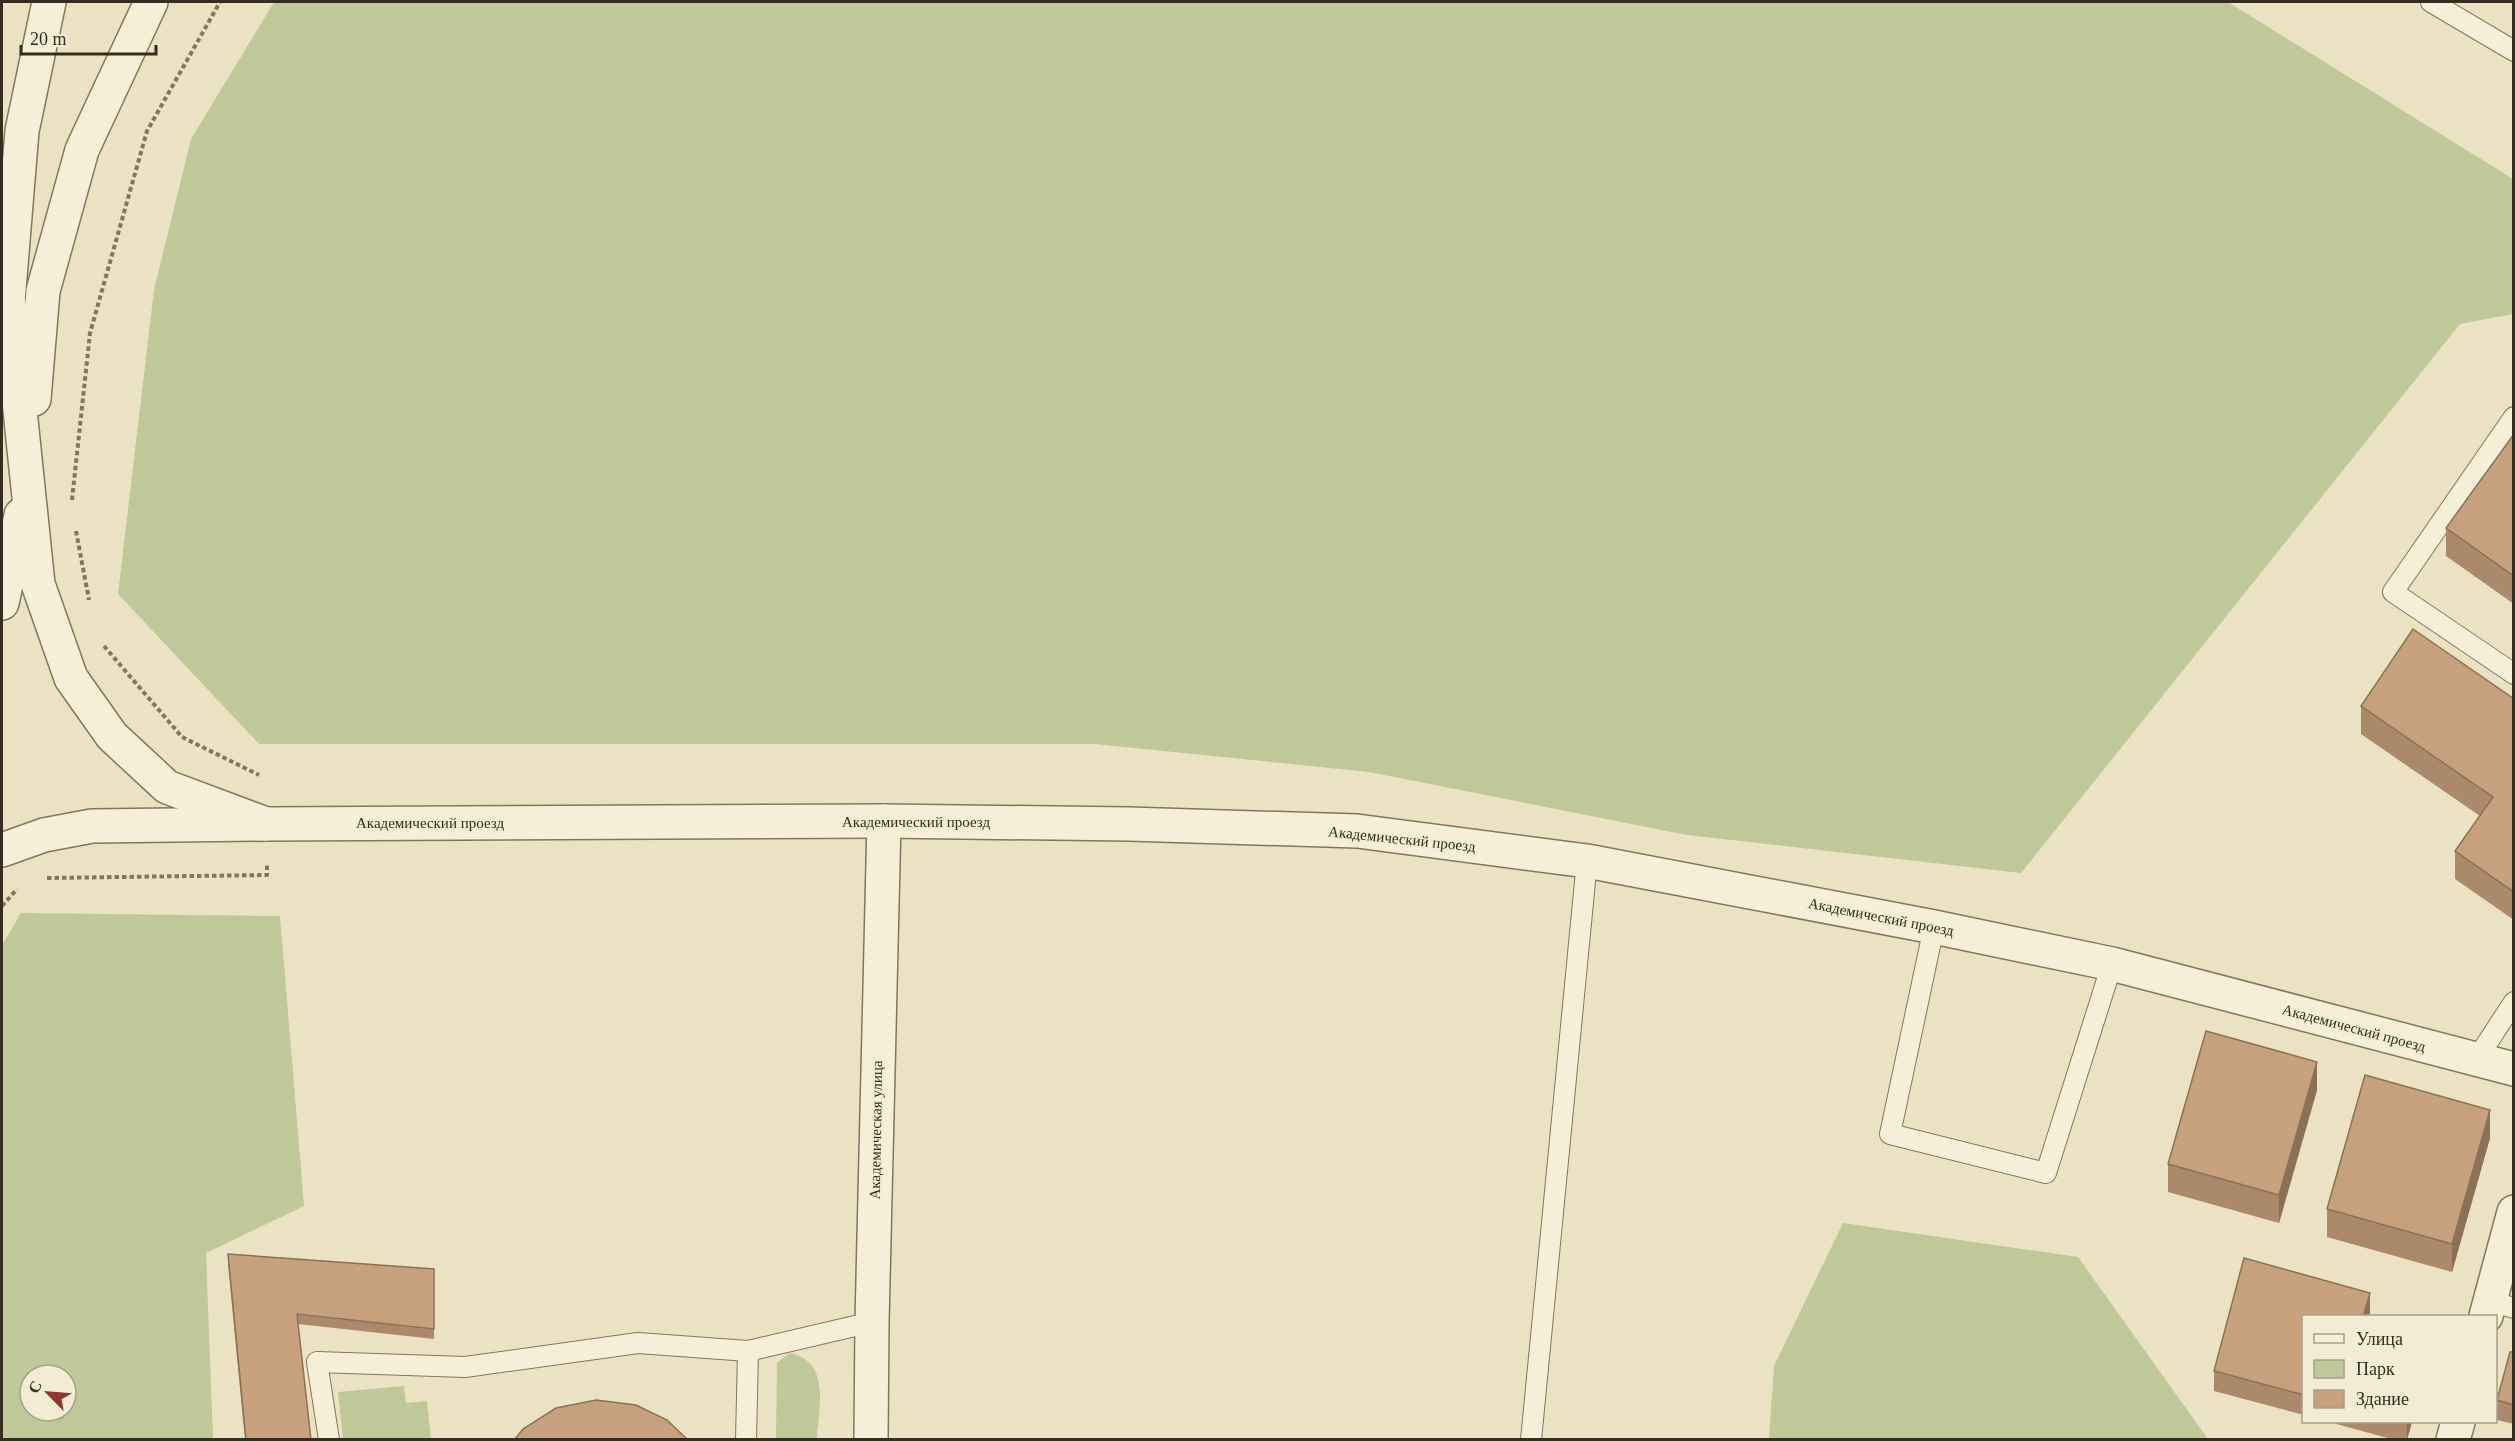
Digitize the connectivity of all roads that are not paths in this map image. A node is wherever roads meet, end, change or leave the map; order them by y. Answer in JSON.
{"nodes":[{"id":1,"x":49,"y":2,"type":"edge"},
{"id":2,"x":151,"y":2,"type":"edge"},
{"id":3,"x":2432,"y":2,"type":"edge"},
{"id":4,"x":2514,"y":51,"type":"edge"},
{"id":5,"x":9,"y":304,"type":"junction"},
{"id":6,"x":2,"y":353,"type":"edge"},
{"id":7,"x":2514,"y":417,"type":"edge"},
{"id":8,"x":27,"y":481,"type":"junction"},
{"id":9,"x":2,"y":603,"type":"edge"},
{"id":10,"x":2514,"y":674,"type":"edge"},
{"id":11,"x":884,"y":821,"type":"junction"},
{"id":12,"x":266,"y":824,"type":"junction"},
{"id":13,"x":2,"y":850,"type":"edge"},
{"id":14,"x":1587,"y":861,"type":"junction"},
{"id":15,"x":1934,"y":927,"type":"junction"},
{"id":16,"x":2112,"y":964,"type":"junction"},
{"id":17,"x":2514,"y":1002,"type":"edge"},
{"id":18,"x":2476,"y":1059,"type":"junction"},
{"id":19,"x":2514,"y":1069,"type":"edge"},
{"id":20,"x":2514,"y":1212,"type":"edge"},
{"id":21,"x":2497,"y":1308,"type":"edge"},
{"id":22,"x":872,"y":1322,"type":"junction"},
{"id":23,"x":748,"y":1350,"type":"junction"},
{"id":24,"x":2458,"y":1423,"type":"edge"},
{"id":25,"x":329,"y":1440,"type":"edge"},
{"id":26,"x":746,"y":1440,"type":"edge"},
{"id":27,"x":871,"y":1440,"type":"edge"},
{"id":28,"x":1531,"y":1440,"type":"edge"},
{"id":29,"x":2453,"y":1440,"type":"edge"}],
"edges":[{"from":1,"to":5,"type":"street"},
{"from":2,"to":8,"type":"street"},
{"from":3,"to":4,"type":"lane"},
{"from":5,"to":6,"type":"street"},
{"from":5,"to":8,"type":"street"},
{"from":7,"to":10,"type":"lane"},
{"from":8,"to":9,"type":"street"},
{"from":8,"to":12,"type":"street"},
{"from":11,"to":12,"type":"street","name":"Академический проезд"},
{"from":11,"to":14,"type":"street","name":"Академический проезд"},
{"from":11,"to":22,"type":"street","name":"Академическая улица"},
{"from":12,"to":13,"type":"street","name":"Академический проезд"},
{"from":14,"to":15,"type":"street","name":"Академический проезд"},
{"from":14,"to":28,"type":"lane"},
{"from":15,"to":16,"type":"street","name":"Академический проезд"},
{"from":15,"to":16,"type":"lane"},
{"from":16,"to":18,"type":"street","name":"Академический проезд"},
{"from":17,"to":18,"type":"lane"},
{"from":18,"to":19,"type":"street","name":"Академический проезд"},
{"from":20,"to":21,"type":"street"},
{"from":22,"to":23,"type":"lane"},
{"from":22,"to":27,"type":"street","name":"Академическая улица"},
{"from":23,"to":25,"type":"lane"},
{"from":23,"to":26,"type":"lane"},
{"from":24,"to":29,"type":"street"}]}
